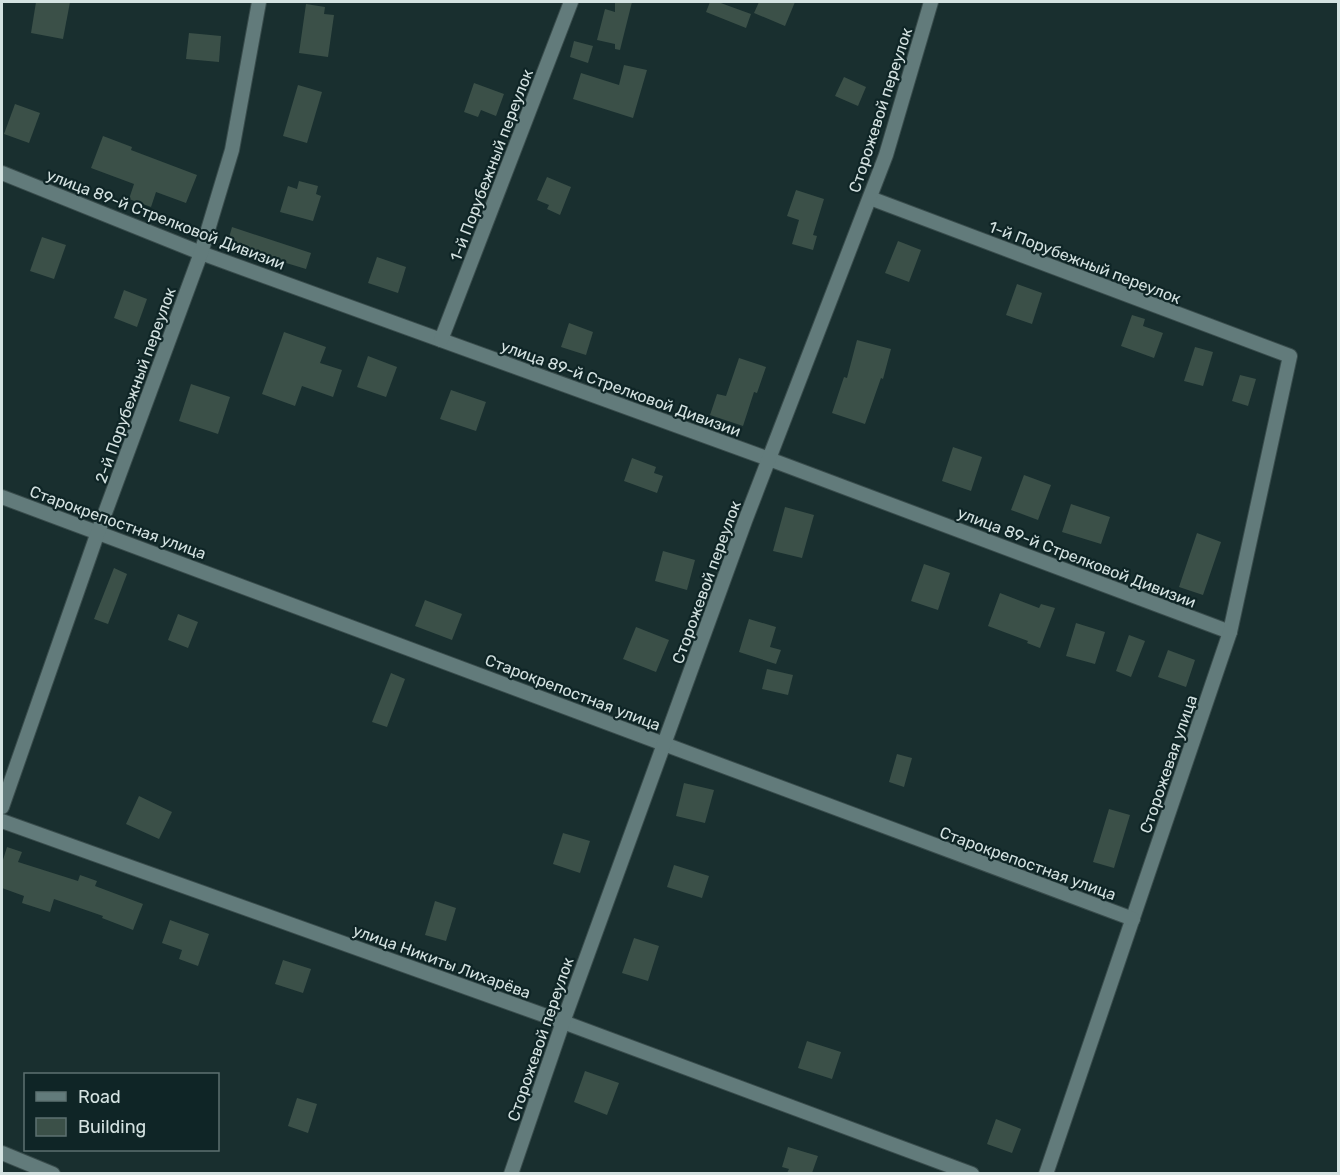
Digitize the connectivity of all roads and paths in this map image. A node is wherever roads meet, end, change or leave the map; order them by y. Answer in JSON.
{"nodes":[{"id":1,"x":260,"y":2,"type":"edge"},
{"id":2,"x":571,"y":2,"type":"edge"},
{"id":3,"x":931,"y":2,"type":"edge"},
{"id":4,"x":2,"y":173,"type":"edge"},
{"id":5,"x":870,"y":198,"type":"junction"},
{"id":6,"x":201,"y":253,"type":"junction"},
{"id":7,"x":441,"y":340,"type":"junction"},
{"id":8,"x":1290,"y":356,"type":"joint"},
{"id":9,"x":769,"y":459,"type":"junction"},
{"id":10,"x":2,"y":497,"type":"edge"},
{"id":11,"x":98,"y":532,"type":"junction"},
{"id":12,"x":1230,"y":632,"type":"junction"},
{"id":13,"x":663,"y":744,"type":"junction"},
{"id":14,"x":2,"y":807,"type":"edge"},
{"id":15,"x":2,"y":821,"type":"edge"},
{"id":16,"x":1133,"y":919,"type":"junction"},
{"id":17,"x":563,"y":1022,"type":"junction"},
{"id":18,"x":2,"y":1153,"type":"edge"},
{"id":19,"x":53,"y":1173,"type":"edge"},
{"id":20,"x":511,"y":1173,"type":"edge"},
{"id":21,"x":972,"y":1173,"type":"edge"},
{"id":22,"x":1046,"y":1173,"type":"edge"}],
"edges":[{"from":1,"to":6,"type":"street","name":"2-й Порубежный переулок"},
{"from":2,"to":7,"type":"street","name":"1-й Порубежный переулок"},
{"from":3,"to":5,"type":"street","name":"Сторожевой переулок"},
{"from":4,"to":6,"type":"street","name":"улица 89-й Стрелковой Дивизии"},
{"from":5,"to":8,"type":"street","name":"1-й Порубежный переулок"},
{"from":5,"to":9,"type":"street","name":"Сторожевой переулок"},
{"from":6,"to":7,"type":"street","name":"улица 89-й Стрелковой Дивизии"},
{"from":6,"to":11,"type":"street","name":"2-й Порубежный переулок"},
{"from":7,"to":9,"type":"street","name":"улица 89-й Стрелковой Дивизии"},
{"from":8,"to":12,"type":"street","name":"Сторожевая улица"},
{"from":9,"to":12,"type":"street","name":"улица 89-й Стрелковой Дивизии"},
{"from":9,"to":13,"type":"street","name":"Сторожевой переулок"},
{"from":10,"to":11,"type":"street","name":"Старокрепостная улица"},
{"from":11,"to":13,"type":"street","name":"Старокрепостная улица"},
{"from":11,"to":14,"type":"street","name":"2-й Порубежный переулок"},
{"from":12,"to":16,"type":"street","name":"Сторожевая улица"},
{"from":13,"to":16,"type":"street","name":"Старокрепостная улица"},
{"from":13,"to":17,"type":"street","name":"Сторожевой переулок"},
{"from":15,"to":17,"type":"street","name":"улица Никиты Лихарёва"},
{"from":16,"to":22,"type":"street","name":"Сторожевая улица"},
{"from":17,"to":20,"type":"street","name":"Сторожевой переулок"},
{"from":17,"to":21,"type":"street","name":"улица Никиты Лихарёва"},
{"from":18,"to":19,"type":"street"}]}
